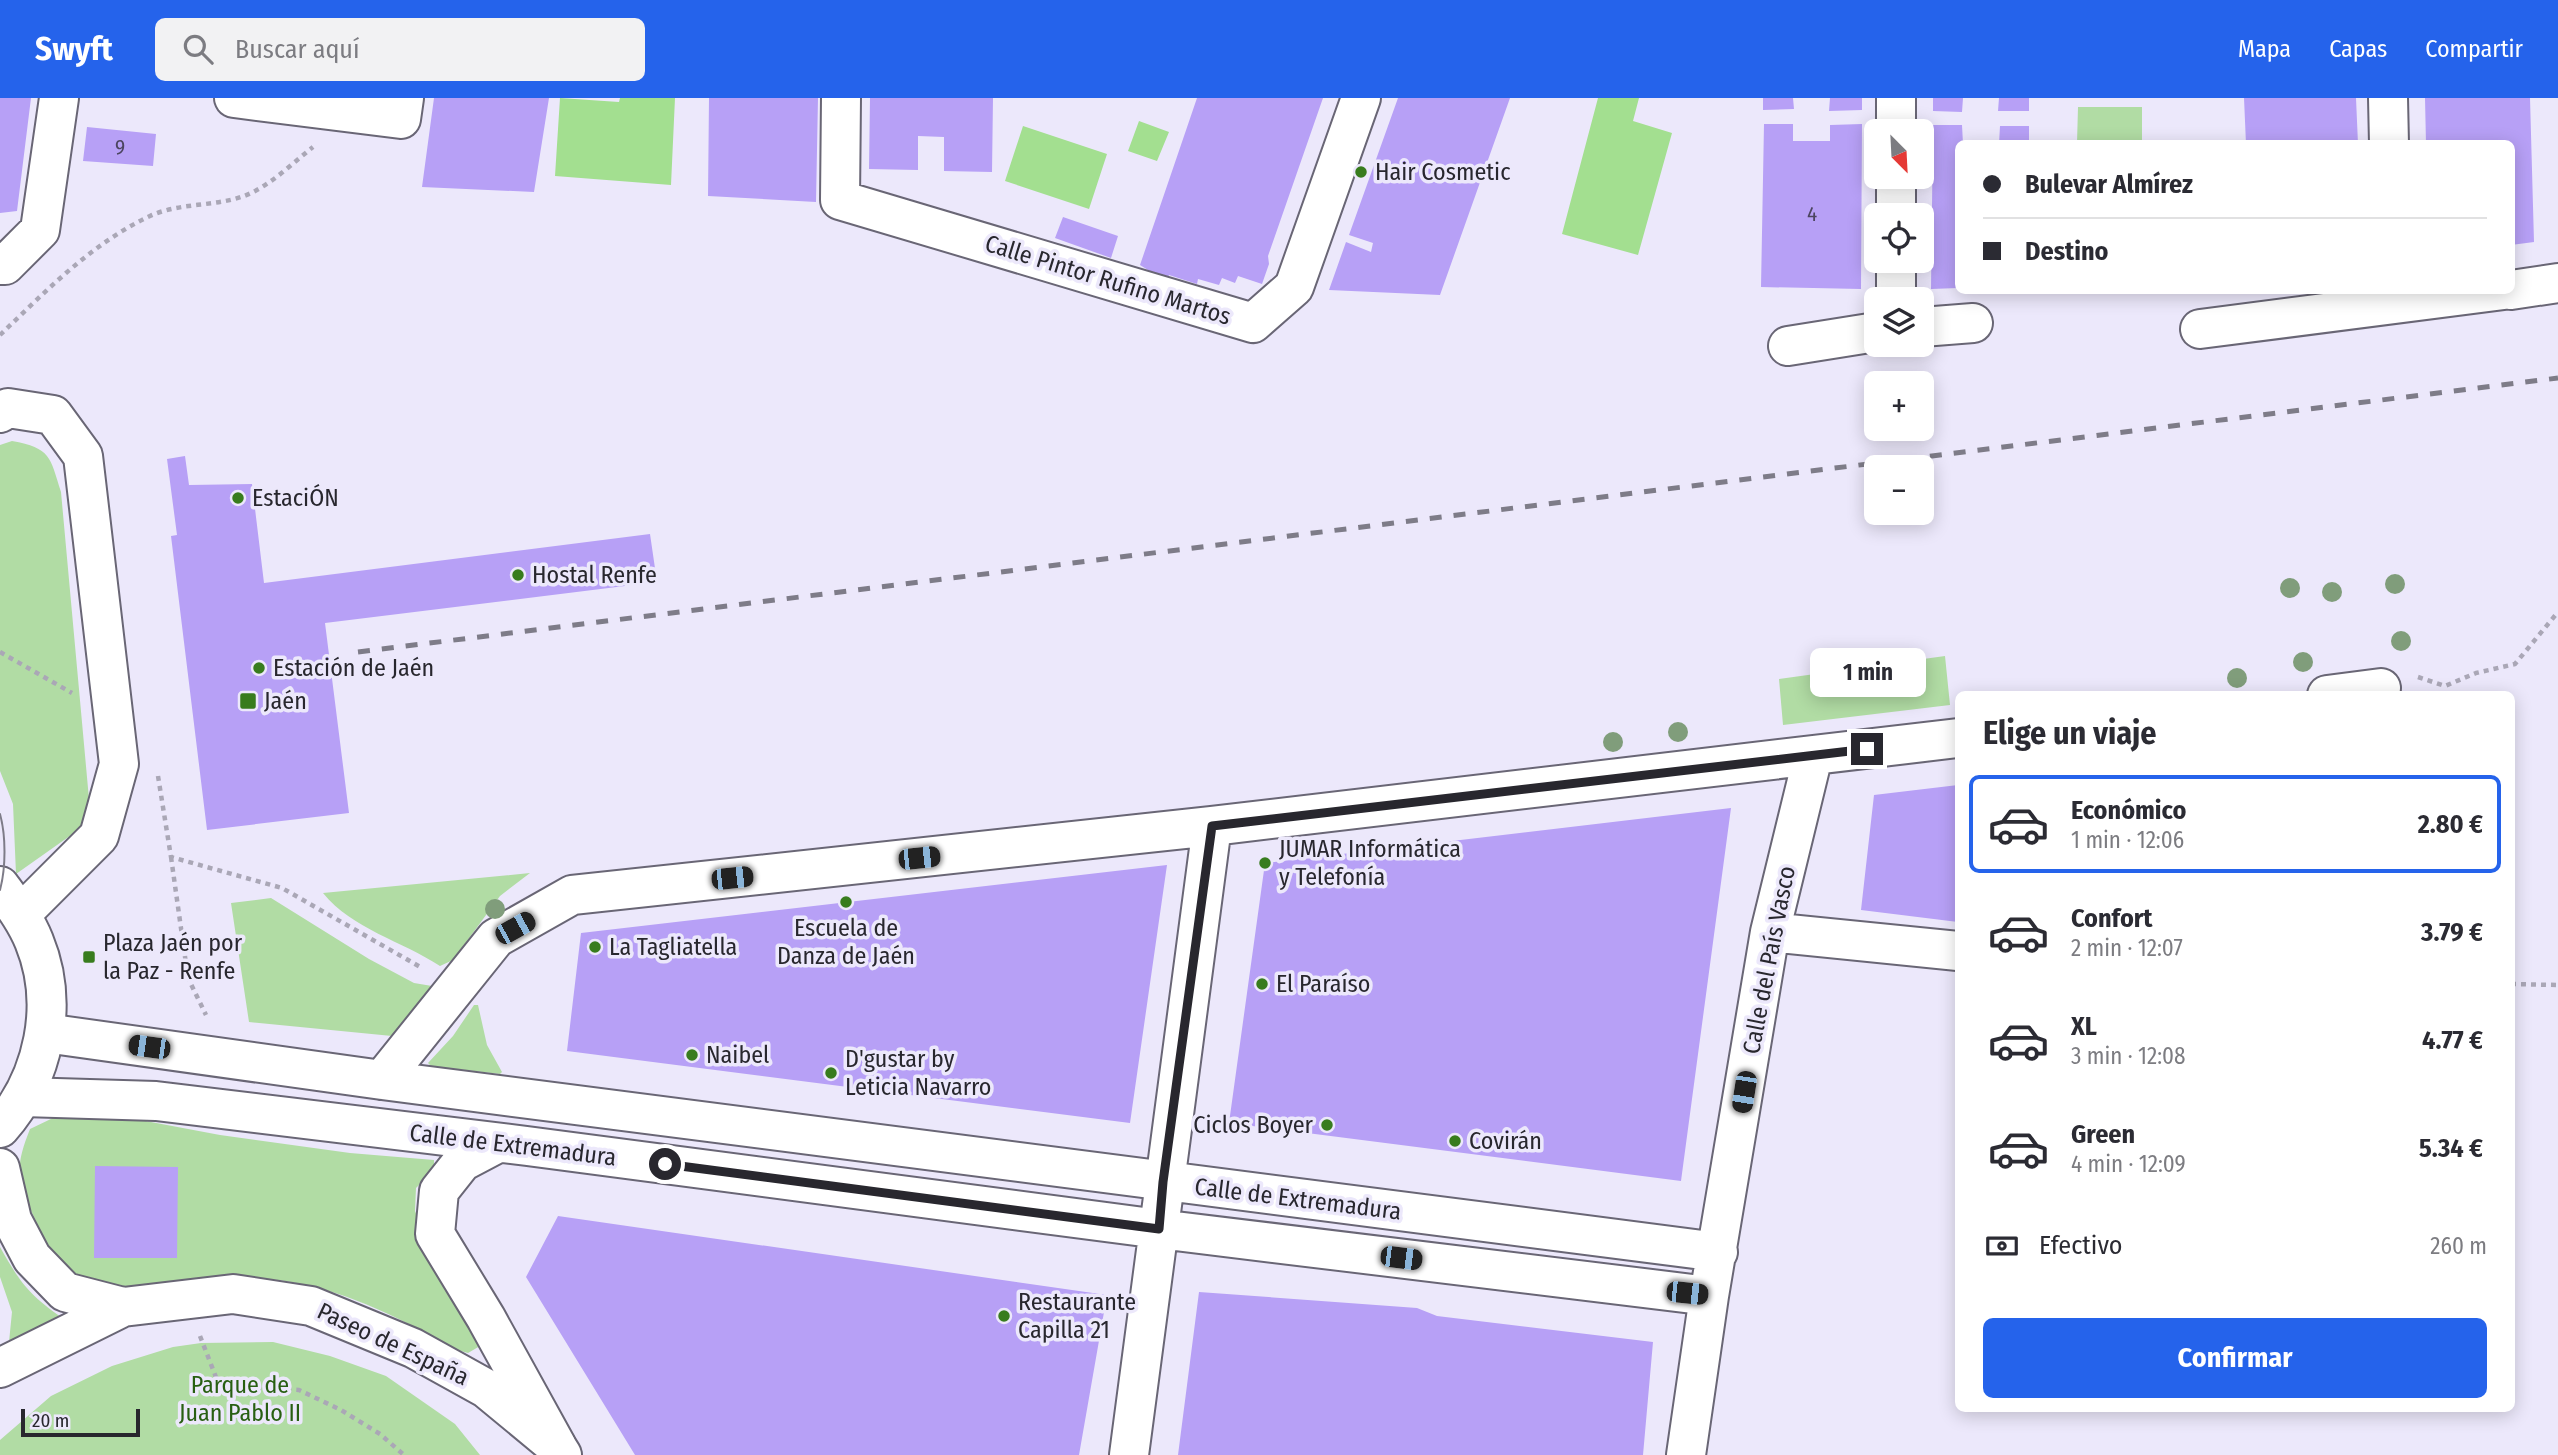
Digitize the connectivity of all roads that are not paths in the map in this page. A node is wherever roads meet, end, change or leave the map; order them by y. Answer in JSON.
{"nodes":[{"id":1,"x":59,"y":98,"type":"edge"},
{"id":2,"x":234,"y":98,"type":"edge"},
{"id":3,"x":841,"y":98,"type":"edge"},
{"id":4,"x":1361,"y":98,"type":"edge"},
{"id":5,"x":1896,"y":98,"type":"edge"},
{"id":6,"x":2388,"y":98,"type":"edge"},
{"id":7,"x":403,"y":108,"type":"edge"},
{"id":8,"x":1896,"y":119,"type":"edge"},
{"id":9,"x":2389,"y":140,"type":"edge"},
{"id":10,"x":0,"y":265,"type":"edge"},
{"id":11,"x":2558,"y":283,"type":"edge"},
{"id":12,"x":2515,"y":289,"type":"edge"},
{"id":13,"x":2448,"y":294,"type":"edge"},
{"id":14,"x":2393,"y":298,"type":"edge"},
{"id":15,"x":1973,"y":323,"type":"dead end"},
{"id":16,"x":1934,"y":326,"type":"edge"},
{"id":17,"x":2200,"y":329,"type":"dead end"},
{"id":18,"x":1864,"y":334,"type":"edge"},
{"id":19,"x":1788,"y":346,"type":"dead end"},
{"id":20,"x":0,"y":413,"type":"edge"},
{"id":21,"x":2381,"y":688,"type":"road end"},
{"id":22,"x":2357,"y":691,"type":"edge"},
{"id":23,"x":1955,"y":738,"type":"edge"},
{"id":24,"x":1813,"y":756,"type":"junction"},
{"id":25,"x":1212,"y":826,"type":"junction"},
{"id":26,"x":10,"y":900,"type":"edge"},
{"id":27,"x":1770,"y":932,"type":"junction"},
{"id":28,"x":1955,"y":951,"type":"edge"},
{"id":29,"x":45,"y":1033,"type":"junction"},
{"id":30,"x":382,"y":1080,"type":"junction"},
{"id":31,"x":23,"y":1097,"type":"junction"},
{"id":32,"x":0,"y":1129,"type":"edge"},
{"id":33,"x":498,"y":1143,"type":"junction"},
{"id":34,"x":0,"y":1168,"type":"edge"},
{"id":35,"x":1163,"y":1182,"type":"junction"},
{"id":36,"x":1159,"y":1229,"type":"junction"},
{"id":37,"x":1718,"y":1252,"type":"junction"},
{"id":38,"x":1709,"y":1296,"type":"junction"},
{"id":39,"x":123,"y":1307,"type":"junction"},
{"id":40,"x":0,"y":1368,"type":"edge"},
{"id":41,"x":560,"y":1451,"type":"edge"},
{"id":42,"x":1129,"y":1455,"type":"edge"},
{"id":43,"x":1686,"y":1455,"type":"edge"}],
"edges":[{"from":1,"to":10,"type":"main road"},
{"from":2,"to":7,"type":"main road"},
{"from":3,"to":4,"type":"main road","name":"Calle Pintor Rufino Martos"},
{"from":5,"to":8,"type":"main road"},
{"from":6,"to":9,"type":"main road"},
{"from":11,"to":12,"type":"main road"},
{"from":13,"to":14,"type":"main road"},
{"from":14,"to":17,"type":"main road"},
{"from":15,"to":16,"type":"main road"},
{"from":18,"to":19,"type":"main road"},
{"from":20,"to":26,"type":"main road"},
{"from":21,"to":22,"type":"main road"},
{"from":23,"to":24,"type":"main road"},
{"from":24,"to":25,"type":"main road"},
{"from":24,"to":27,"type":"main road","name":"Calle del País Vasco"},
{"from":25,"to":30,"type":"main road"},
{"from":25,"to":35,"type":"main road"},
{"from":26,"to":29,"type":"main road"},
{"from":27,"to":28,"type":"main road"},
{"from":27,"to":37,"type":"main road","name":"Calle del País Vasco"},
{"from":29,"to":30,"type":"main road","name":"Calle de Extremadura"},
{"from":29,"to":31,"type":"main road"},
{"from":30,"to":35,"type":"main road","name":"Calle de Extremadura"},
{"from":31,"to":32,"type":"main road"},
{"from":31,"to":33,"type":"main road","name":"Calle de Extremadura"},
{"from":33,"to":36,"type":"main road","name":"Calle de Extremadura"},
{"from":33,"to":41,"type":"main road","name":"Paseo de España"},
{"from":34,"to":39,"type":"main road","name":"Paseo de España"},
{"from":35,"to":36,"type":"main road"},
{"from":35,"to":37,"type":"main road","name":"Calle de Extremadura"},
{"from":36,"to":38,"type":"main road","name":"Calle de Extremadura"},
{"from":36,"to":42,"type":"main road"},
{"from":37,"to":38,"type":"main road","name":"Calle del País Vasco"},
{"from":38,"to":43,"type":"main road","name":"Calle del País Vasco"},
{"from":39,"to":40,"type":"main road","name":"Paseo de España"},
{"from":39,"to":41,"type":"main road","name":"Paseo de España"}]}
